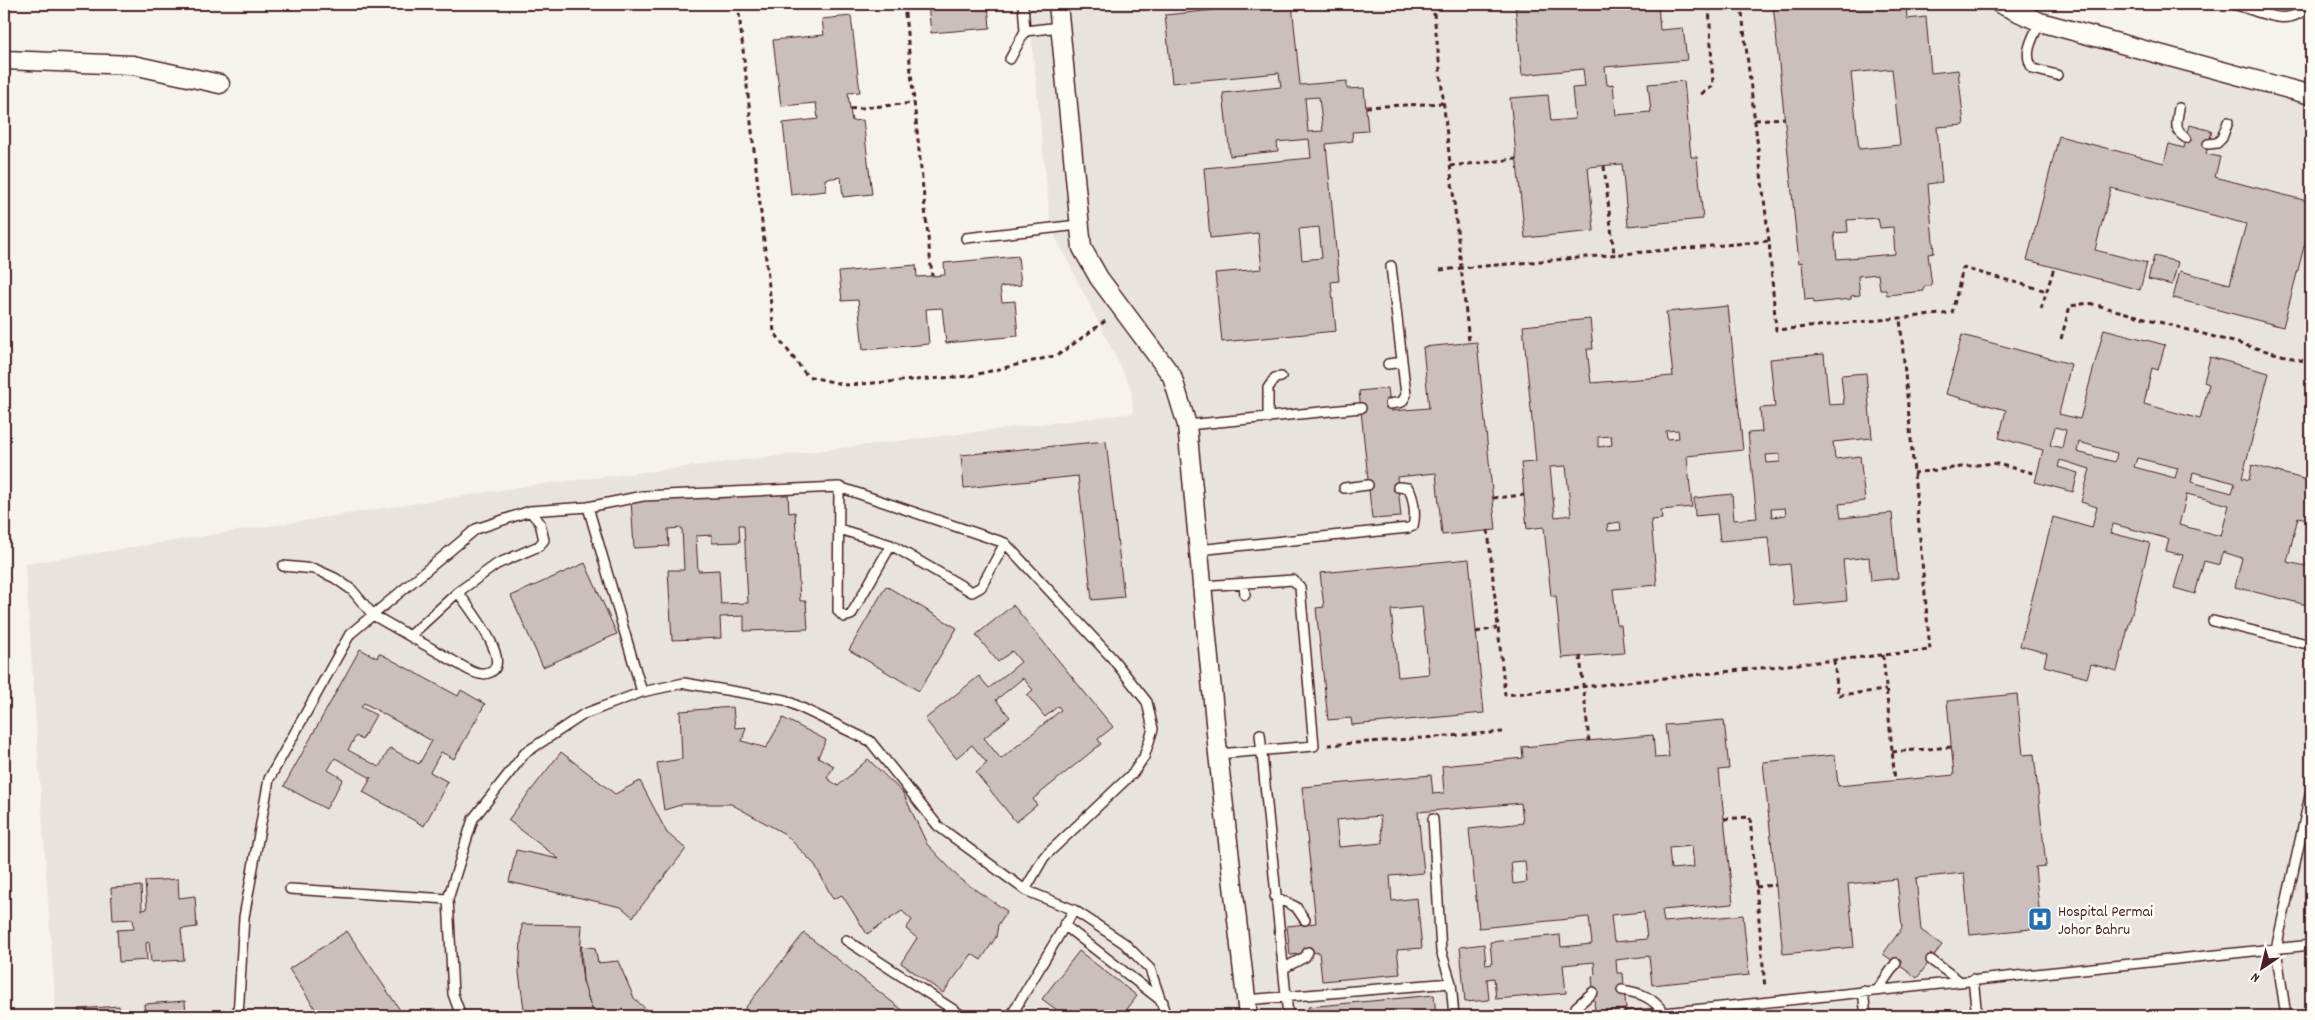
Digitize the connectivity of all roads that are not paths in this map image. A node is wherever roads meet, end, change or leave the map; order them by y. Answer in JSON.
{"nodes":[{"id":1,"x":1023,"y":4,"type":"edge"},
{"id":2,"x":1058,"y":4,"type":"edge"},
{"id":3,"x":2000,"y":4,"type":"edge"},
{"id":4,"x":2233,"y":4,"type":"edge"},
{"id":5,"x":2308,"y":4,"type":"edge"},
{"id":6,"x":2250,"y":6,"type":"edge"},
{"id":7,"x":2040,"y":22,"type":"junction"},
{"id":8,"x":1060,"y":27,"type":"junction"},
{"id":9,"x":1025,"y":31,"type":"junction"},
{"id":10,"x":1010,"y":59,"type":"dead end"},
{"id":11,"x":4,"y":60,"type":"edge"},
{"id":12,"x":2057,"y":75,"type":"dead end"},
{"id":13,"x":220,"y":84,"type":"dead end"},
{"id":14,"x":2311,"y":95,"type":"edge"},
{"id":15,"x":2179,"y":108,"type":"dead end"},
{"id":16,"x":2228,"y":122,"type":"dead end"},
{"id":17,"x":2186,"y":138,"type":"dead end"},
{"id":18,"x":2208,"y":144,"type":"dead end"},
{"id":19,"x":1078,"y":225,"type":"junction"},
{"id":20,"x":966,"y":238,"type":"dead end"},
{"id":21,"x":1392,"y":266,"type":"dead end"},
{"id":22,"x":1402,"y":362,"type":"junction"},
{"id":23,"x":1388,"y":364,"type":"dead end"},
{"id":24,"x":1281,"y":377,"type":"dead end"},
{"id":25,"x":1390,"y":404,"type":"dead end"},
{"id":26,"x":1361,"y":408,"type":"dead end"},
{"id":27,"x":1268,"y":418,"type":"junction"},
{"id":28,"x":1187,"y":424,"type":"junction"},
{"id":29,"x":1368,"y":485,"type":"dead end"},
{"id":30,"x":839,"y":487,"type":"junction"},
{"id":31,"x":1398,"y":487,"type":"dead end"},
{"id":32,"x":1344,"y":488,"type":"dead end"},
{"id":33,"x":588,"y":507,"type":"junction"},
{"id":34,"x":530,"y":511,"type":"junction"},
{"id":35,"x":839,"y":530,"type":"junction"},
{"id":36,"x":1005,"y":543,"type":"junction"},
{"id":37,"x":891,"y":545,"type":"junction"},
{"id":38,"x":1198,"y":550,"type":"junction"},
{"id":39,"x":283,"y":566,"type":"dead end"},
{"id":40,"x":1244,"y":584,"type":"junction"},
{"id":41,"x":1202,"y":586,"type":"junction"},
{"id":42,"x":458,"y":592,"type":"junction"},
{"id":43,"x":1245,"y":595,"type":"dead end"},
{"id":44,"x":373,"y":615,"type":"junction"},
{"id":45,"x":2213,"y":621,"type":"dead end"},
{"id":46,"x":410,"y":636,"type":"junction"},
{"id":47,"x":2311,"y":645,"type":"edge"},
{"id":48,"x":642,"y":692,"type":"junction"},
{"id":49,"x":1260,"y":734,"type":"dead end"},
{"id":50,"x":1261,"y":750,"type":"junction"},
{"id":51,"x":1218,"y":754,"type":"junction"},
{"id":52,"x":2311,"y":791,"type":"edge"},
{"id":53,"x":1433,"y":819,"type":"dead end"},
{"id":54,"x":290,"y":889,"type":"dead end"},
{"id":55,"x":1025,"y":890,"type":"junction"},
{"id":56,"x":1275,"y":897,"type":"junction"},
{"id":57,"x":448,"y":899,"type":"junction"},
{"id":58,"x":1074,"y":910,"type":"junction"},
{"id":59,"x":1305,"y":920,"type":"dead end"},
{"id":60,"x":1064,"y":925,"type":"junction"},
{"id":61,"x":846,"y":940,"type":"dead end"},
{"id":62,"x":2311,"y":945,"type":"edge"},
{"id":63,"x":2276,"y":949,"type":"junction"},
{"id":64,"x":1308,"y":952,"type":"dead end"},
{"id":65,"x":1931,"y":960,"type":"dead end"},
{"id":66,"x":1896,"y":963,"type":"dead end"},
{"id":67,"x":1284,"y":968,"type":"junction"},
{"id":68,"x":1973,"y":979,"type":"junction"},
{"id":69,"x":1958,"y":980,"type":"junction"},
{"id":70,"x":1451,"y":983,"type":"junction"},
{"id":71,"x":1878,"y":989,"type":"junction"},
{"id":72,"x":1622,"y":990,"type":"dead end"},
{"id":73,"x":1863,"y":991,"type":"junction"},
{"id":74,"x":1592,"y":992,"type":"dead end"},
{"id":75,"x":1286,"y":996,"type":"junction"},
{"id":76,"x":1163,"y":1002,"type":"junction"},
{"id":77,"x":1247,"y":1008,"type":"edge"},
{"id":78,"x":1664,"y":1014,"type":"edge"},
{"id":79,"x":238,"y":1016,"type":"edge"},
{"id":80,"x":461,"y":1016,"type":"edge"},
{"id":81,"x":963,"y":1016,"type":"edge"},
{"id":82,"x":1011,"y":1016,"type":"edge"},
{"id":83,"x":1166,"y":1016,"type":"edge"},
{"id":84,"x":1288,"y":1016,"type":"edge"},
{"id":85,"x":1454,"y":1016,"type":"edge"},
{"id":86,"x":1574,"y":1016,"type":"edge"},
{"id":87,"x":1627,"y":1016,"type":"edge"},
{"id":88,"x":1866,"y":1016,"type":"edge"},
{"id":89,"x":1977,"y":1016,"type":"edge"},
{"id":90,"x":2286,"y":1016,"type":"edge"}],
"edges":[{"from":1,"to":9,"type":"lane"},
{"from":2,"to":8,"type":"street"},
{"from":3,"to":7,"type":"street"},
{"from":4,"to":6,"type":"lane"},
{"from":5,"to":6,"type":"lane"},
{"from":7,"to":12,"type":"lane"},
{"from":7,"to":14,"type":"street"},
{"from":8,"to":9,"type":"lane"},
{"from":8,"to":19,"type":"street"},
{"from":9,"to":10,"type":"lane"},
{"from":11,"to":13,"type":"street"},
{"from":15,"to":17,"type":"lane"},
{"from":16,"to":18,"type":"lane"},
{"from":19,"to":20,"type":"lane"},
{"from":19,"to":28,"type":"street"},
{"from":21,"to":22,"type":"lane"},
{"from":22,"to":23,"type":"lane"},
{"from":22,"to":25,"type":"lane"},
{"from":24,"to":27,"type":"lane"},
{"from":26,"to":27,"type":"lane"},
{"from":27,"to":28,"type":"lane"},
{"from":28,"to":38,"type":"street"},
{"from":29,"to":32,"type":"lane"},
{"from":30,"to":33,"type":"lane"},
{"from":30,"to":35,"type":"lane"},
{"from":30,"to":36,"type":"lane"},
{"from":31,"to":38,"type":"lane"},
{"from":33,"to":34,"type":"lane"},
{"from":33,"to":48,"type":"lane"},
{"from":34,"to":42,"type":"lane"},
{"from":34,"to":44,"type":"lane"},
{"from":35,"to":37,"type":"lane"},
{"from":35,"to":37,"type":"lane"},
{"from":36,"to":37,"type":"lane"},
{"from":36,"to":55,"type":"lane"},
{"from":38,"to":41,"type":"street"},
{"from":39,"to":44,"type":"lane"},
{"from":40,"to":41,"type":"lane"},
{"from":40,"to":43,"type":"lane"},
{"from":40,"to":50,"type":"lane"},
{"from":41,"to":51,"type":"street"},
{"from":42,"to":46,"type":"lane"},
{"from":42,"to":46,"type":"lane"},
{"from":44,"to":46,"type":"lane"},
{"from":44,"to":79,"type":"lane"},
{"from":45,"to":47,"type":"lane"},
{"from":48,"to":55,"type":"lane"},
{"from":48,"to":57,"type":"lane"},
{"from":49,"to":50,"type":"lane"},
{"from":50,"to":51,"type":"lane"},
{"from":50,"to":56,"type":"lane"},
{"from":51,"to":77,"type":"street"},
{"from":52,"to":63,"type":"lane"},
{"from":53,"to":70,"type":"lane"},
{"from":54,"to":57,"type":"lane"},
{"from":55,"to":58,"type":"lane"},
{"from":56,"to":59,"type":"lane"},
{"from":56,"to":67,"type":"lane"},
{"from":57,"to":80,"type":"lane"},
{"from":58,"to":60,"type":"lane"},
{"from":58,"to":76,"type":"lane"},
{"from":60,"to":76,"type":"lane"},
{"from":60,"to":82,"type":"lane"},
{"from":61,"to":81,"type":"lane"},
{"from":62,"to":63,"type":"lane"},
{"from":63,"to":68,"type":"lane"},
{"from":63,"to":90,"type":"lane"},
{"from":64,"to":67,"type":"lane"},
{"from":65,"to":69,"type":"lane"},
{"from":66,"to":71,"type":"lane"},
{"from":67,"to":75,"type":"lane"},
{"from":68,"to":69,"type":"lane"},
{"from":68,"to":89,"type":"lane"},
{"from":69,"to":71,"type":"lane"},
{"from":70,"to":75,"type":"lane"},
{"from":70,"to":85,"type":"lane"},
{"from":71,"to":73,"type":"lane"},
{"from":72,"to":78,"type":"lane"},
{"from":73,"to":78,"type":"lane"},
{"from":73,"to":88,"type":"lane"},
{"from":74,"to":86,"type":"lane"},
{"from":75,"to":77,"type":"lane"},
{"from":75,"to":84,"type":"lane"},
{"from":76,"to":83,"type":"lane"},
{"from":78,"to":87,"type":"lane"}]}
